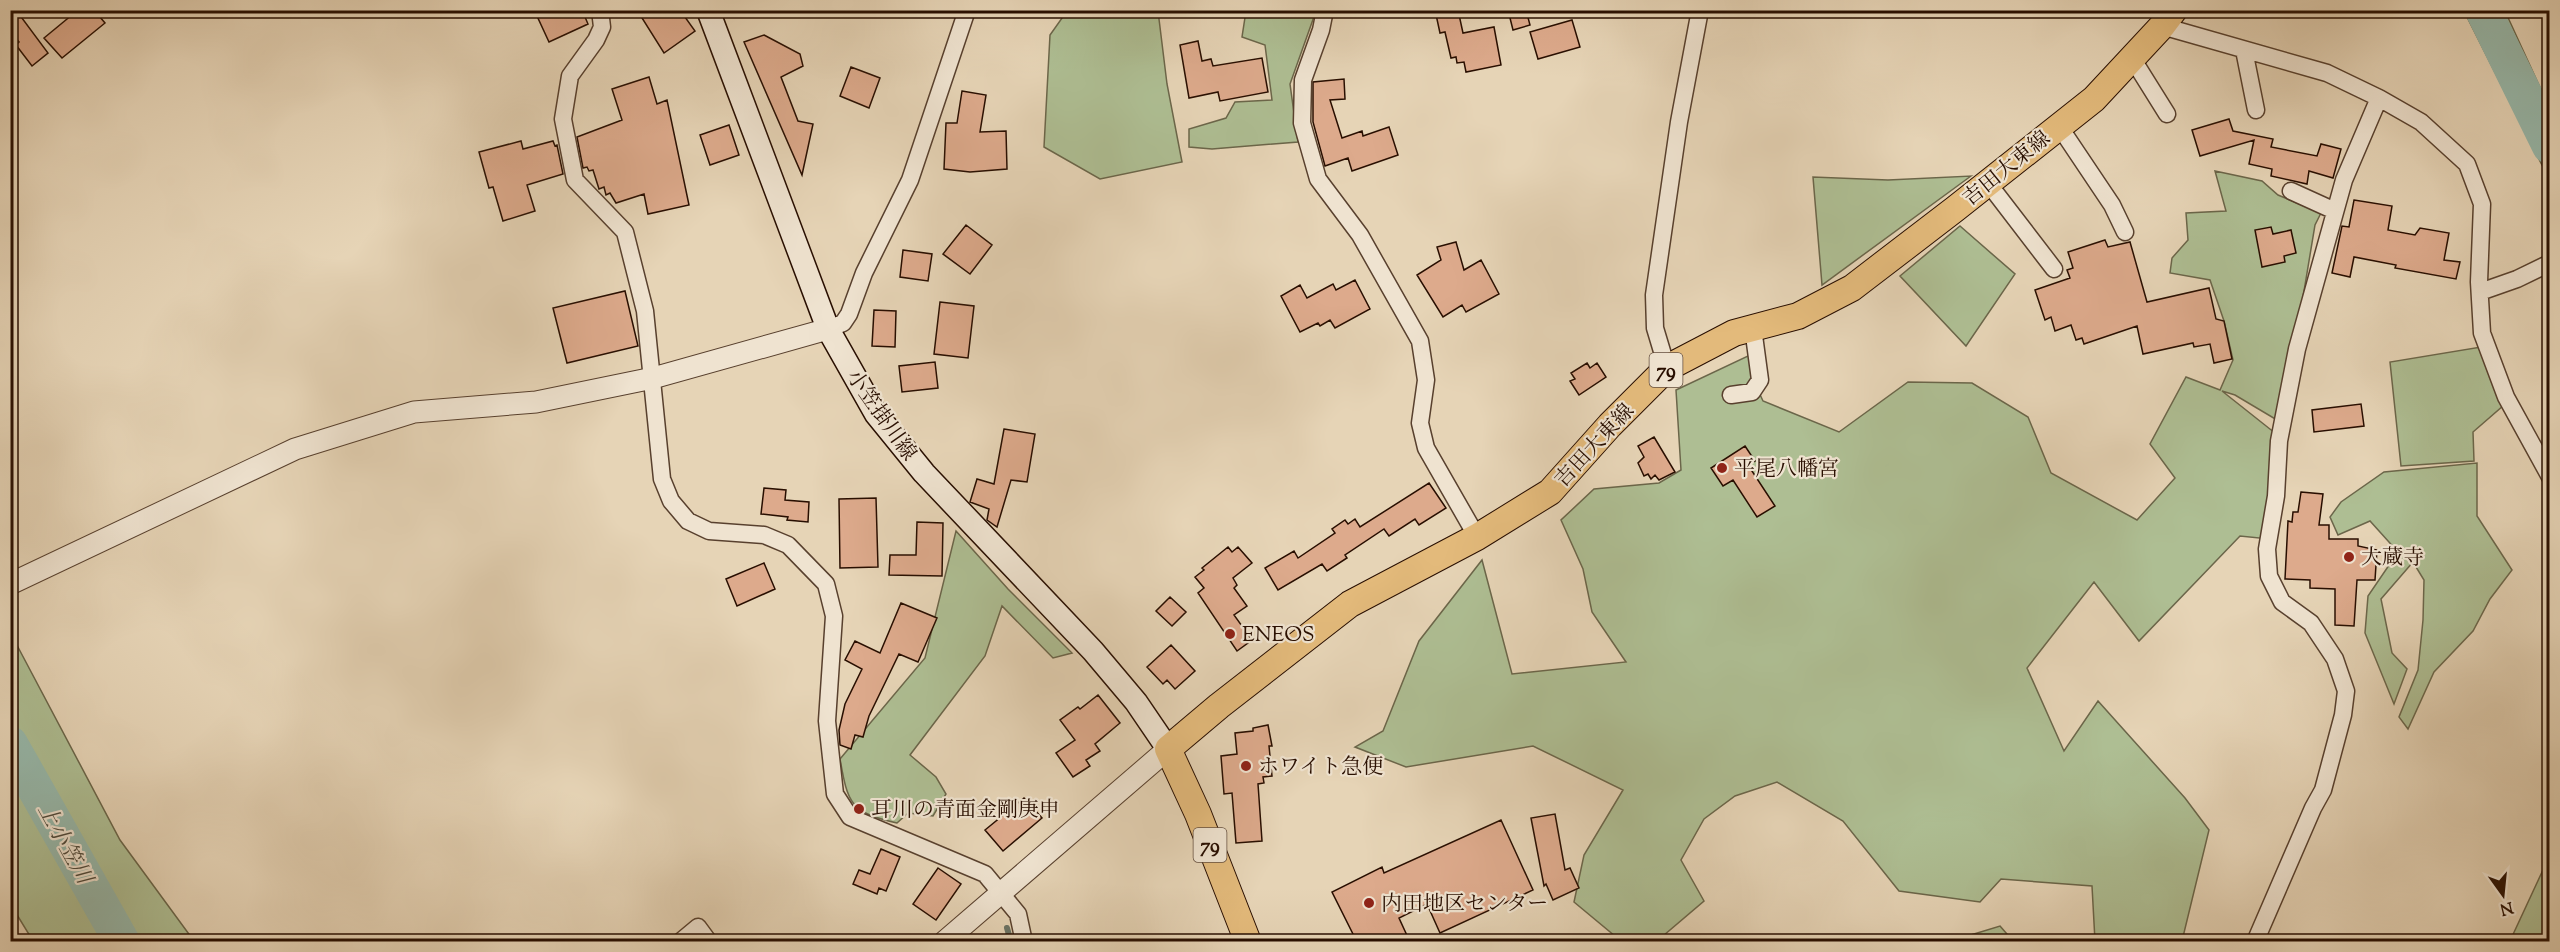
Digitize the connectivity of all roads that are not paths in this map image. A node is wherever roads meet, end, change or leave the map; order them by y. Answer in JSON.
{"nodes":[{"id":1,"x":600,"y":10,"type":"edge"},
{"id":2,"x":708,"y":10,"type":"edge"},
{"id":3,"x":967,"y":10,"type":"edge"},
{"id":4,"x":1325,"y":10,"type":"edge"},
{"id":5,"x":1700,"y":10,"type":"edge"},
{"id":6,"x":2168,"y":19,"type":"edge"},
{"id":7,"x":2244,"y":50,"type":"junction"},
{"id":8,"x":2132,"y":58,"type":"junction"},
{"id":9,"x":2379,"y":98,"type":"junction"},
{"id":10,"x":2256,"y":110,"type":"dead end"},
{"id":11,"x":2167,"y":114,"type":"dead end"},
{"id":12,"x":2059,"y":126,"type":"junction"},
{"id":13,"x":1988,"y":183,"type":"junction"},
{"id":14,"x":2290,"y":191,"type":"dead end"},
{"id":15,"x":2335,"y":212,"type":"junction"},
{"id":16,"x":2125,"y":232,"type":"dead end"},
{"id":17,"x":2550,"y":263,"type":"edge"},
{"id":18,"x":2054,"y":269,"type":"dead end"},
{"id":19,"x":2480,"y":292,"type":"junction"},
{"id":20,"x":1753,"y":328,"type":"junction"},
{"id":21,"x":828,"y":329,"type":"junction"},
{"id":22,"x":1667,"y":369,"type":"junction"},
{"id":23,"x":653,"y":378,"type":"junction"},
{"id":24,"x":1731,"y":395,"type":"dead end"},
{"id":25,"x":2550,"y":477,"type":"edge"},
{"id":26,"x":1477,"y":537,"type":"junction"},
{"id":27,"x":10,"y":584,"type":"edge"},
{"id":28,"x":1168,"y":749,"type":"junction"},
{"id":29,"x":1002,"y":894,"type":"junction"},
{"id":30,"x":680,"y":942,"type":"edge"},
{"id":31,"x":709,"y":942,"type":"edge"},
{"id":32,"x":944,"y":942,"type":"edge"},
{"id":33,"x":1024,"y":942,"type":"edge"},
{"id":34,"x":1248,"y":942,"type":"edge"},
{"id":35,"x":2255,"y":942,"type":"edge"}],
"edges":[{"from":1,"to":23,"type":"street"},
{"from":2,"to":21,"type":"main road","name":"小笠掛川線"},
{"from":3,"to":21,"type":"street"},
{"from":4,"to":26,"type":"street"},
{"from":5,"to":22,"type":"street"},
{"from":6,"to":7,"type":"street"},
{"from":6,"to":8,"type":"main road","name":"吉田大東線","number":"79"},
{"from":7,"to":9,"type":"street"},
{"from":7,"to":10,"type":"street"},
{"from":8,"to":11,"type":"street"},
{"from":8,"to":12,"type":"main road","name":"吉田大東線","number":"79"},
{"from":9,"to":15,"type":"street"},
{"from":9,"to":19,"type":"street"},
{"from":12,"to":13,"type":"main road","name":"吉田大東線","number":"79"},
{"from":12,"to":16,"type":"street"},
{"from":13,"to":18,"type":"street"},
{"from":13,"to":20,"type":"main road","name":"吉田大東線","number":"79"},
{"from":14,"to":15,"type":"street"},
{"from":15,"to":35,"type":"street"},
{"from":17,"to":19,"type":"street"},
{"from":19,"to":25,"type":"street"},
{"from":20,"to":22,"type":"main road","name":"吉田大東線","number":"79"},
{"from":20,"to":24,"type":"street"},
{"from":21,"to":23,"type":"street"},
{"from":21,"to":28,"type":"main road","name":"小笠掛川線"},
{"from":22,"to":26,"type":"main road","name":"吉田大東線","number":"79"},
{"from":23,"to":27,"type":"street"},
{"from":23,"to":29,"type":"street"},
{"from":26,"to":28,"type":"main road","name":"吉田大東線","number":"79"},
{"from":28,"to":29,"type":"street"},
{"from":28,"to":34,"type":"main road","number":"79"},
{"from":29,"to":32,"type":"street"},
{"from":29,"to":33,"type":"street"},
{"from":30,"to":31,"type":"street"}]}
